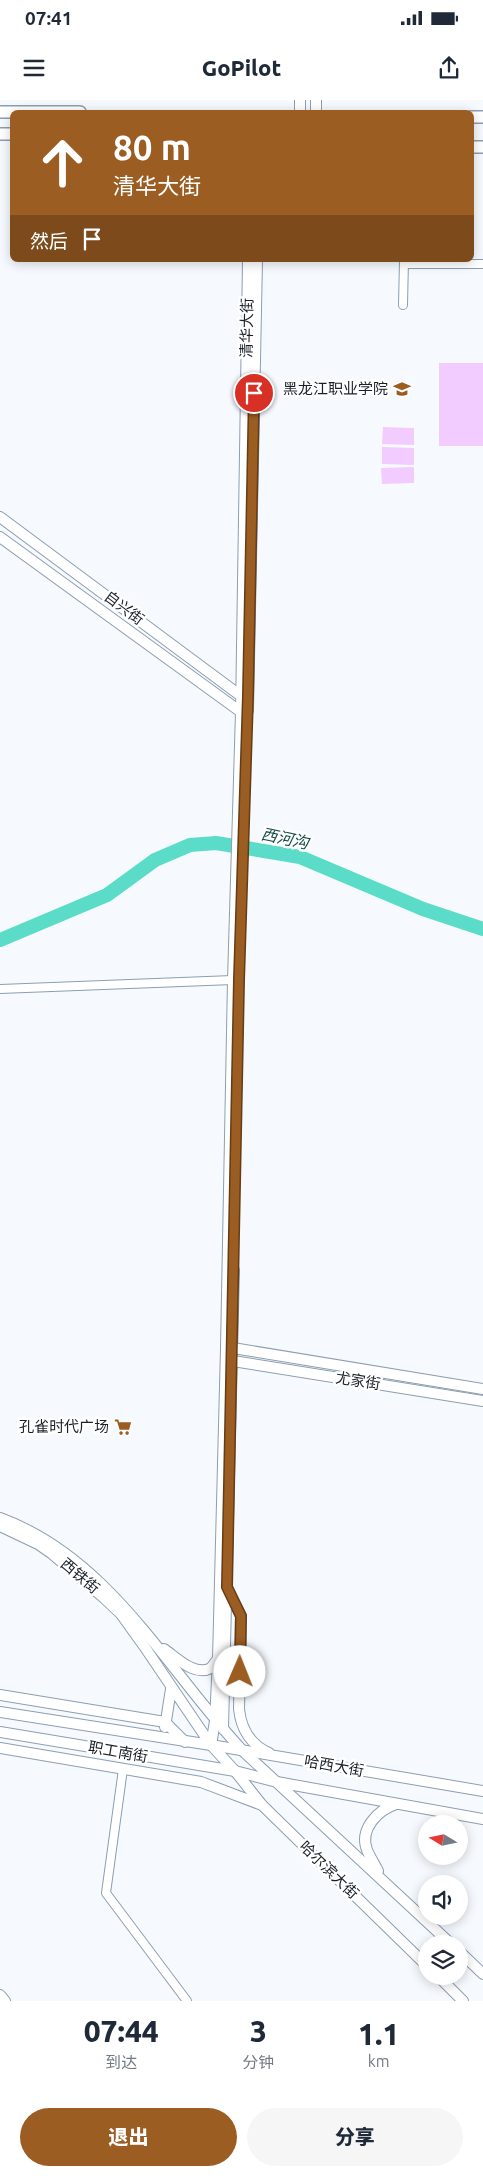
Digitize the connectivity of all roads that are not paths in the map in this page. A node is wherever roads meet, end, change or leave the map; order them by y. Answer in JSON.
{"nodes":[{"id":1,"x":248,"y":262,"type":"edge"},
{"id":2,"x":256,"y":262,"type":"edge"},
{"id":3,"x":404,"y":262,"type":"edge"},
{"id":4,"x":483,"y":264,"type":"edge"},
{"id":5,"x":403,"y":304,"type":"dead end"},
{"id":6,"x":0,"y":517,"type":"edge"},
{"id":7,"x":0,"y":537,"type":"edge"},
{"id":8,"x":245,"y":696,"type":"junction"},
{"id":9,"x":244,"y":712,"type":"junction"},
{"id":10,"x":238,"y":920,"type":"junction"},
{"id":11,"x":233,"y":980,"type":"junction"},
{"id":12,"x":0,"y":989,"type":"edge"},
{"id":13,"x":233,"y":1348,"type":"junction"},
{"id":14,"x":233,"y":1361,"type":"junction"},
{"id":15,"x":483,"y":1389,"type":"edge"},
{"id":16,"x":483,"y":1401,"type":"edge"},
{"id":17,"x":0,"y":1518,"type":"edge"},
{"id":18,"x":0,"y":1526,"type":"edge"},
{"id":19,"x":227,"y":1587,"type":"junction"},
{"id":20,"x":148,"y":1640,"type":"junction"},
{"id":21,"x":218,"y":1659,"type":"junction"},
{"id":22,"x":171,"y":1689,"type":"junction"},
{"id":23,"x":0,"y":1694,"type":"edge"},
{"id":24,"x":0,"y":1712,"type":"edge"},
{"id":25,"x":215,"y":1721,"type":"junction"},
{"id":26,"x":165,"y":1722,"type":"junction"},
{"id":27,"x":222,"y":1729,"type":"junction"},
{"id":28,"x":0,"y":1732,"type":"edge"},
{"id":29,"x":163,"y":1738,"type":"junction"},
{"id":30,"x":185,"y":1742,"type":"junction"},
{"id":31,"x":211,"y":1745,"type":"junction"},
{"id":32,"x":0,"y":1748,"type":"edge"},
{"id":33,"x":243,"y":1751,"type":"junction"},
{"id":34,"x":277,"y":1757,"type":"junction"},
{"id":35,"x":124,"y":1769,"type":"junction"},
{"id":36,"x":235,"y":1771,"type":"junction"},
{"id":37,"x":277,"y":1782,"type":"junction"},
{"id":38,"x":483,"y":1792,"type":"edge"},
{"id":39,"x":396,"y":1804,"type":"junction"},
{"id":40,"x":262,"y":1805,"type":"junction"},
{"id":41,"x":483,"y":1819,"type":"edge"},
{"id":42,"x":382,"y":1879,"type":"junction"},
{"id":43,"x":441,"y":1935,"type":"edge"},
{"id":44,"x":418,"y":1957,"type":"edge"},
{"id":45,"x":468,"y":1960,"type":"edge"},
{"id":46,"x":483,"y":1974,"type":"edge"},
{"id":47,"x":447,"y":1985,"type":"edge"},
{"id":48,"x":0,"y":1995,"type":"edge"},
{"id":49,"x":5,"y":2001,"type":"edge"},
{"id":50,"x":187,"y":2001,"type":"edge"},
{"id":51,"x":463,"y":2001,"type":"edge"}],
"edges":[{"from":1,"to":8,"type":"main road","name":"清华大街"},
{"from":2,"to":8,"type":"main road","name":"清华大街"},
{"from":3,"to":4,"type":"street"},
{"from":3,"to":5,"type":"street"},
{"from":6,"to":8,"type":"main road","name":"自兴街"},
{"from":7,"to":9,"type":"main road","name":"自兴街"},
{"from":8,"to":9,"type":"main road","name":"清华大街"},
{"from":9,"to":10,"type":"main road","name":"清华大街"},
{"from":10,"to":11,"type":"main road","name":"清华大街"},
{"from":10,"to":13,"type":"main road","name":"清华大街"},
{"from":11,"to":12,"type":"street"},
{"from":11,"to":21,"type":"main road","name":"清华大街"},
{"from":13,"to":14,"type":"main road","name":"清华大街"},
{"from":13,"to":15,"type":"main road","name":"尤家街"},
{"from":14,"to":16,"type":"main road","name":"尤家街"},
{"from":14,"to":19,"type":"main road","name":"清华大街"},
{"from":17,"to":20,"type":"main road","name":"西铁街"},
{"from":18,"to":20,"type":"main road","name":"西铁街"},
{"from":19,"to":27,"type":"main road","name":"清华大街"},
{"from":19,"to":34,"type":"main road"},
{"from":20,"to":21,"type":"main road"},
{"from":20,"to":22,"type":"main road","name":"哈尔滨大街"},
{"from":20,"to":25,"type":"main road","name":"哈尔滨大街"},
{"from":21,"to":25,"type":"main road","name":"清华大街"},
{"from":22,"to":26,"type":"main road"},
{"from":22,"to":31,"type":"main road","name":"哈尔滨大街"},
{"from":23,"to":26,"type":"main road"},
{"from":24,"to":29,"type":"main road","name":"职工南街"},
{"from":25,"to":27,"type":"main road","name":"哈尔滨大街"},
{"from":25,"to":31,"type":"main road","name":"清华大街"},
{"from":26,"to":29,"type":"main road"},
{"from":26,"to":30,"type":"main road"},
{"from":27,"to":33,"type":"main road","name":"哈尔滨大街"},
{"from":28,"to":36,"type":"main road","name":"职工南街"},
{"from":29,"to":30,"type":"main road","name":"职工南街"},
{"from":30,"to":31,"type":"main road","name":"哈西大街"},
{"from":31,"to":33,"type":"main road","name":"哈西大街"},
{"from":31,"to":36,"type":"main road","name":"哈尔滨大街"},
{"from":32,"to":35,"type":"main road"},
{"from":33,"to":34,"type":"main road","name":"哈西大街"},
{"from":33,"to":37,"type":"main road","name":"哈尔滨大街"},
{"from":34,"to":38,"type":"main road","name":"哈西大街"},
{"from":35,"to":40,"type":"main road","name":"职工南街"},
{"from":35,"to":50,"type":"street"},
{"from":36,"to":37,"type":"main road","name":"哈西大街"},
{"from":36,"to":40,"type":"main road","name":"哈尔滨大街"},
{"from":37,"to":39,"type":"main road","name":"哈西大街"},
{"from":37,"to":42,"type":"main road","name":"哈尔滨大街"},
{"from":39,"to":41,"type":"main road","name":"哈西大街"},
{"from":39,"to":42,"type":"main road"},
{"from":40,"to":44,"type":"main road","name":"哈尔滨大街"},
{"from":42,"to":43,"type":"main road","name":"哈尔滨大街"},
{"from":45,"to":46,"type":"main road"},
{"from":47,"to":51,"type":"main road"},
{"from":48,"to":49,"type":"main road"}]}
